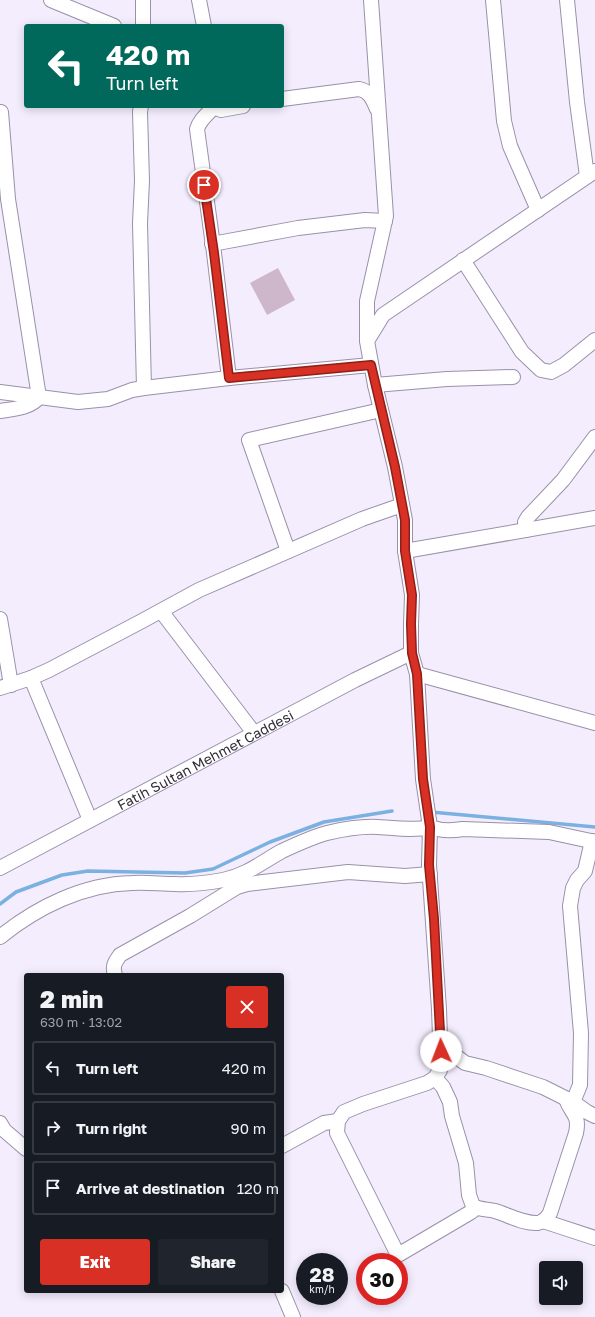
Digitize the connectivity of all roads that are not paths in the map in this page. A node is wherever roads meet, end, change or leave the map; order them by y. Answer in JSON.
{"nodes":[{"id":1,"x":51,"y":0,"type":"edge"},
{"id":2,"x":143,"y":0,"type":"edge"},
{"id":3,"x":199,"y":0,"type":"edge"},
{"id":4,"x":372,"y":0,"type":"edge"},
{"id":5,"x":497,"y":0,"type":"edge"},
{"id":6,"x":567,"y":0,"type":"edge"},
{"id":7,"x":109,"y":24,"type":"edge"},
{"id":8,"x":143,"y":24,"type":"edge"},
{"id":9,"x":204,"y":24,"type":"edge"},
{"id":10,"x":284,"y":99,"type":"edge"},
{"id":11,"x":141,"y":108,"type":"edge"},
{"id":12,"x":214,"y":108,"type":"edge"},
{"id":13,"x":217,"y":108,"type":"edge"},
{"id":14,"x":232,"y":108,"type":"edge"},
{"id":15,"x":1,"y":112,"type":"edge"},
{"id":16,"x":379,"y":113,"type":"junction"},
{"id":17,"x":591,"y":174,"type":"edge"},
{"id":18,"x":538,"y":210,"type":"junction"},
{"id":19,"x":385,"y":221,"type":"junction"},
{"id":20,"x":212,"y":244,"type":"junction"},
{"id":21,"x":463,"y":260,"type":"junction"},
{"id":22,"x":595,"y":340,"type":"edge"},
{"id":23,"x":367,"y":341,"type":"junction"},
{"id":24,"x":371,"y":365,"type":"junction"},
{"id":25,"x":513,"y":377,"type":"dead end"},
{"id":26,"x":229,"y":378,"type":"junction"},
{"id":27,"x":375,"y":385,"type":"junction"},
{"id":28,"x":144,"y":388,"type":"junction"},
{"id":29,"x":0,"y":392,"type":"edge"},
{"id":30,"x":39,"y":397,"type":"junction"},
{"id":31,"x":381,"y":410,"type":"junction"},
{"id":32,"x":0,"y":411,"type":"edge"},
{"id":33,"x":595,"y":437,"type":"edge"},
{"id":34,"x":402,"y":506,"type":"junction"},
{"id":35,"x":595,"y":518,"type":"edge"},
{"id":36,"x":526,"y":530,"type":"junction"},
{"id":37,"x":288,"y":551,"type":"junction"},
{"id":38,"x":405,"y":551,"type":"junction"},
{"id":39,"x":161,"y":611,"type":"junction"},
{"id":40,"x":0,"y":618,"type":"edge"},
{"id":41,"x":412,"y":653,"type":"junction"},
{"id":42,"x":417,"y":674,"type":"junction"},
{"id":43,"x":31,"y":678,"type":"junction"},
{"id":44,"x":6,"y":687,"type":"edge"},
{"id":45,"x":595,"y":723,"type":"edge"},
{"id":46,"x":254,"y":733,"type":"junction"},
{"id":47,"x":90,"y":820,"type":"junction"},
{"id":48,"x":430,"y":827,"type":"junction"},
{"id":49,"x":593,"y":841,"type":"edge"},
{"id":50,"x":0,"y":868,"type":"edge"},
{"id":51,"x":430,"y":874,"type":"junction"},
{"id":52,"x":0,"y":937,"type":"edge"},
{"id":53,"x":114,"y":973,"type":"edge"},
{"id":54,"x":441,"y":1043,"type":"junction"},
{"id":55,"x":435,"y":1078,"type":"junction"},
{"id":56,"x":570,"y":1101,"type":"junction"},
{"id":57,"x":595,"y":1116,"type":"edge"},
{"id":58,"x":338,"y":1120,"type":"junction"},
{"id":59,"x":0,"y":1123,"type":"edge"},
{"id":60,"x":284,"y":1145,"type":"edge"},
{"id":61,"x":24,"y":1147,"type":"edge"},
{"id":62,"x":476,"y":1208,"type":"junction"},
{"id":63,"x":543,"y":1221,"type":"junction"},
{"id":64,"x":595,"y":1238,"type":"edge"},
{"id":65,"x":283,"y":1293,"type":"edge"},
{"id":66,"x":293,"y":1317,"type":"edge"}],
"edges":[{"from":1,"to":7,"type":"street"},
{"from":2,"to":8,"type":"street"},
{"from":3,"to":9,"type":"street"},
{"from":4,"to":16,"type":"street"},
{"from":5,"to":18,"type":"street"},
{"from":6,"to":17,"type":"street"},
{"from":10,"to":16,"type":"street"},
{"from":11,"to":28,"type":"street"},
{"from":12,"to":20,"type":"street"},
{"from":13,"to":14,"type":"street"},
{"from":15,"to":30,"type":"street"},
{"from":16,"to":19,"type":"street"},
{"from":17,"to":18,"type":"street"},
{"from":18,"to":21,"type":"street"},
{"from":19,"to":20,"type":"street"},
{"from":19,"to":23,"type":"street"},
{"from":20,"to":26,"type":"street"},
{"from":21,"to":22,"type":"street"},
{"from":21,"to":23,"type":"street"},
{"from":23,"to":24,"type":"street"},
{"from":24,"to":26,"type":"street"},
{"from":24,"to":27,"type":"street"},
{"from":25,"to":27,"type":"street"},
{"from":26,"to":28,"type":"street"},
{"from":27,"to":31,"type":"street"},
{"from":28,"to":30,"type":"street"},
{"from":29,"to":30,"type":"street"},
{"from":30,"to":32,"type":"street"},
{"from":31,"to":34,"type":"street"},
{"from":31,"to":37,"type":"street"},
{"from":33,"to":36,"type":"street"},
{"from":34,"to":37,"type":"street"},
{"from":34,"to":38,"type":"street"},
{"from":35,"to":36,"type":"street"},
{"from":36,"to":38,"type":"street"},
{"from":37,"to":39,"type":"street"},
{"from":38,"to":41,"type":"street"},
{"from":39,"to":43,"type":"street"},
{"from":39,"to":46,"type":"street"},
{"from":40,"to":44,"type":"street"},
{"from":41,"to":42,"type":"street"},
{"from":41,"to":46,"type":"street","name":"Fatih Sultan Mehmet Caddesi"},
{"from":42,"to":45,"type":"street"},
{"from":42,"to":48,"type":"street"},
{"from":43,"to":44,"type":"street"},
{"from":43,"to":47,"type":"street"},
{"from":46,"to":47,"type":"street","name":"Fatih Sultan Mehmet Caddesi"},
{"from":47,"to":50,"type":"street","name":"Fatih Sultan Mehmet Caddesi"},
{"from":48,"to":49,"type":"street"},
{"from":48,"to":51,"type":"street"},
{"from":48,"to":52,"type":"street"},
{"from":49,"to":56,"type":"street"},
{"from":51,"to":53,"type":"street"},
{"from":51,"to":54,"type":"street"},
{"from":54,"to":55,"type":"street"},
{"from":54,"to":56,"type":"street"},
{"from":55,"to":58,"type":"street"},
{"from":55,"to":62,"type":"street"},
{"from":56,"to":57,"type":"street"},
{"from":56,"to":63,"type":"street"},
{"from":58,"to":60,"type":"street"},
{"from":58,"to":62,"type":"street"},
{"from":59,"to":61,"type":"street"},
{"from":62,"to":63,"type":"street"},
{"from":63,"to":64,"type":"street"},
{"from":65,"to":66,"type":"street"}]}
